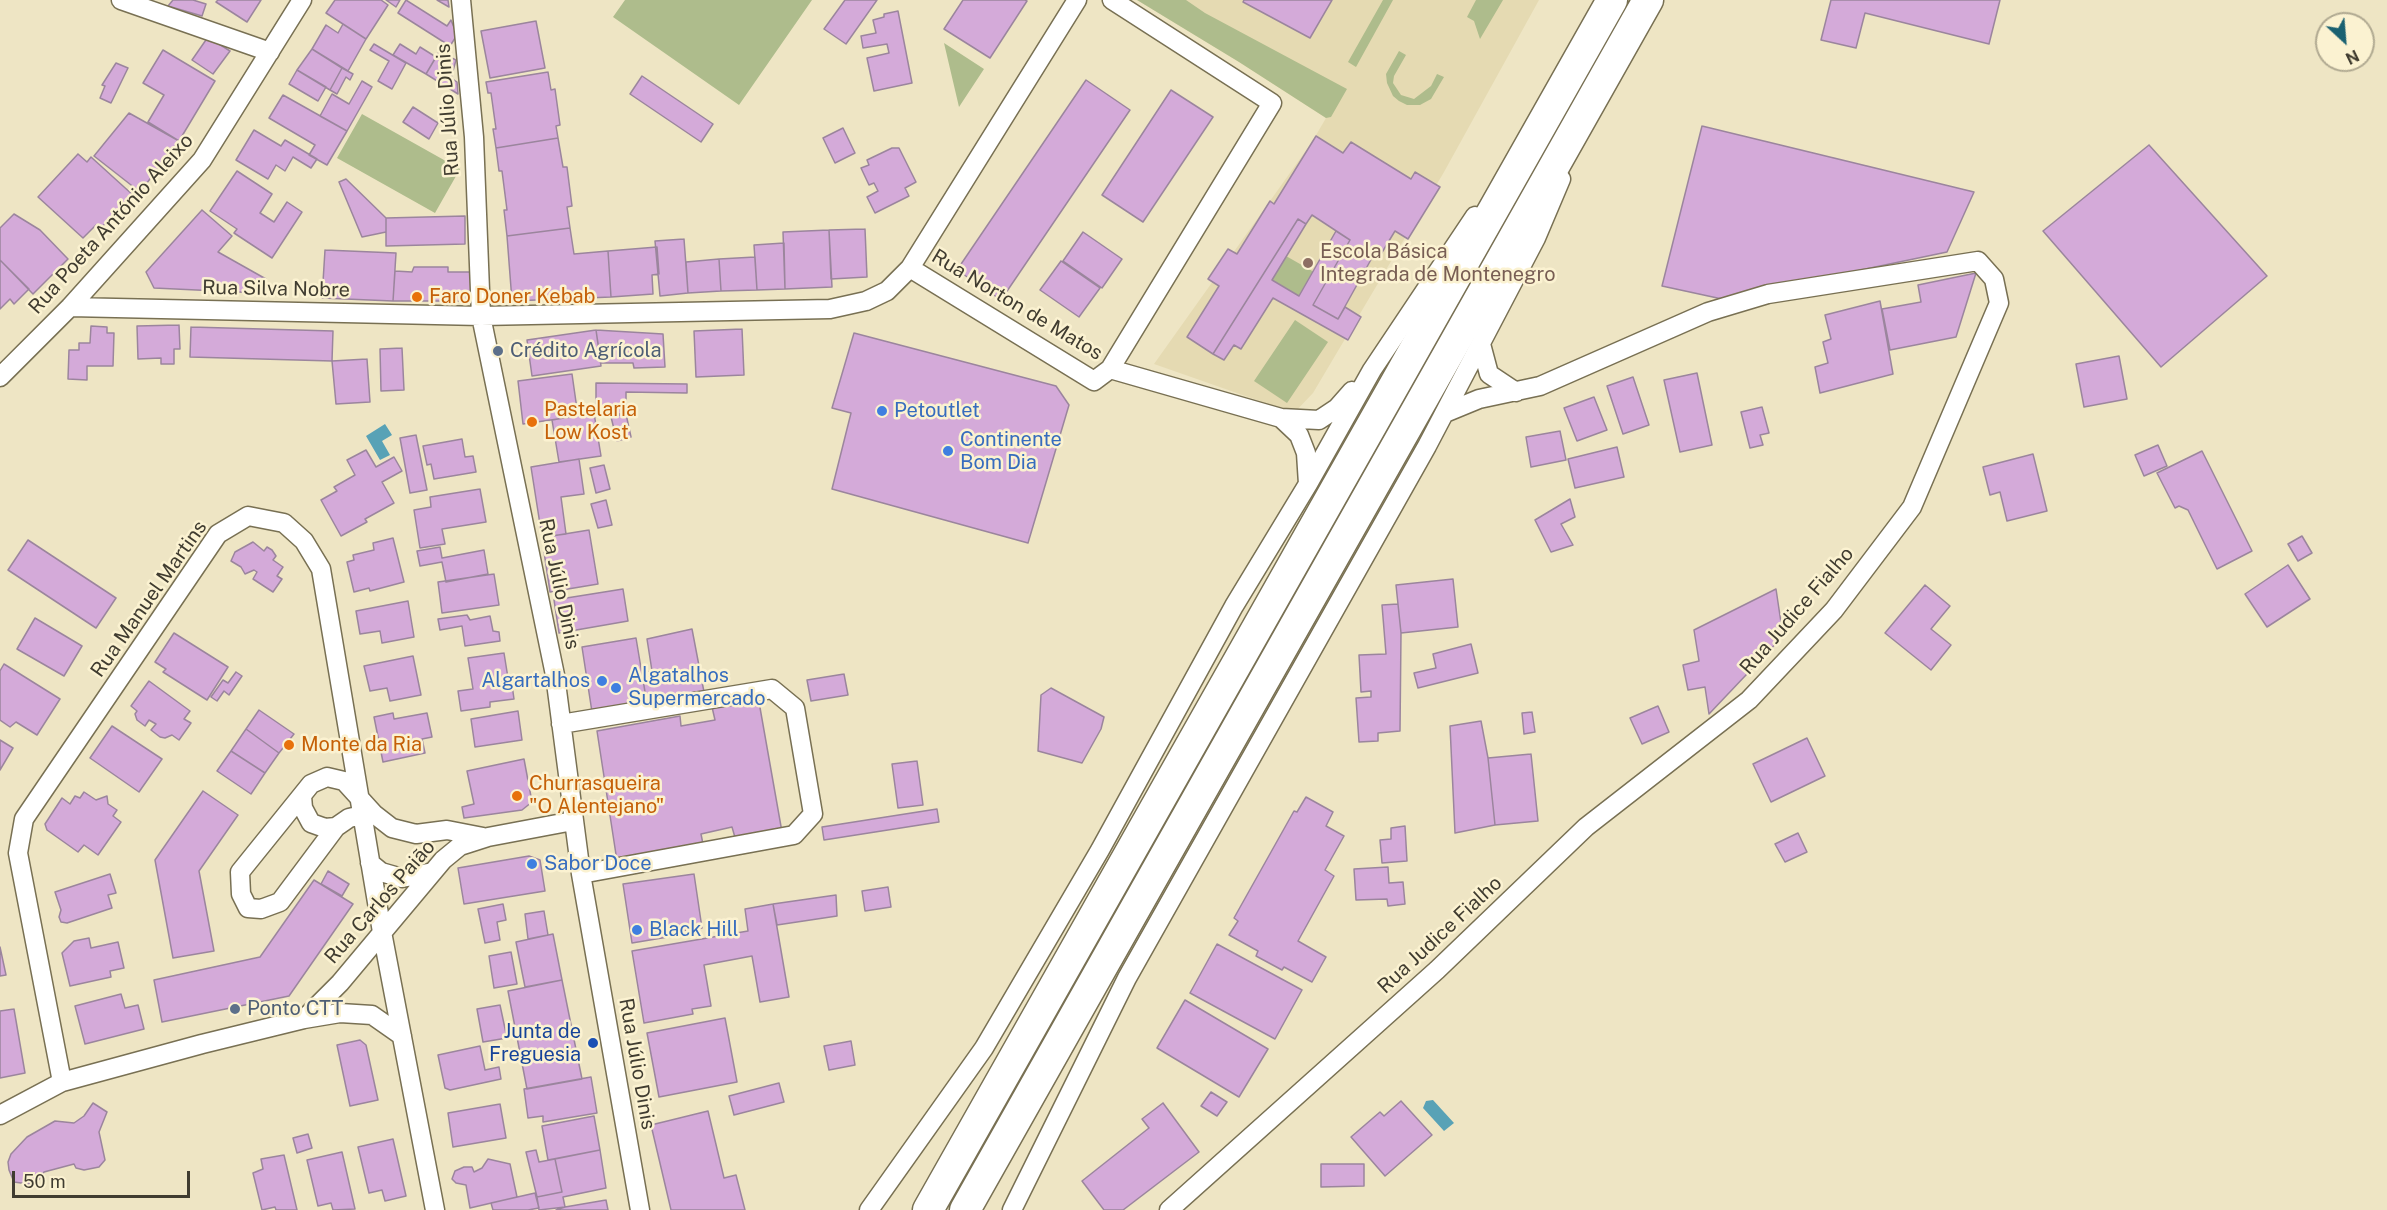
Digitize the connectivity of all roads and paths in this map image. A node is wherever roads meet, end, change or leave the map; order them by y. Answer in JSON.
{"nodes":[{"id":1,"x":121,"y":0,"type":"edge"},
{"id":2,"x":302,"y":0,"type":"edge"},
{"id":3,"x":461,"y":0,"type":"edge"},
{"id":4,"x":1077,"y":0,"type":"edge"},
{"id":5,"x":1112,"y":0,"type":"edge"},
{"id":6,"x":1612,"y":0,"type":"edge"},
{"id":7,"x":1648,"y":0,"type":"edge"},
{"id":8,"x":270,"y":52,"type":"junction"},
{"id":9,"x":1573,"y":70,"type":"junction"},
{"id":10,"x":1603,"y":80,"type":"junction"},
{"id":11,"x":910,"y":268,"type":"junction"},
{"id":12,"x":70,"y":307,"type":"junction"},
{"id":13,"x":481,"y":316,"type":"junction"},
{"id":14,"x":1481,"y":344,"type":"junction"},
{"id":15,"x":1110,"y":369,"type":"junction"},
{"id":16,"x":1372,"y":370,"type":"junction"},
{"id":17,"x":0,"y":377,"type":"edge"},
{"id":18,"x":1516,"y":392,"type":"junction"},
{"id":19,"x":1445,"y":413,"type":"junction"},
{"id":20,"x":1281,"y":418,"type":"junction"},
{"id":21,"x":1308,"y":484,"type":"junction"},
{"id":22,"x":561,"y":724,"type":"junction"},
{"id":23,"x":358,"y":795,"type":"junction"},
{"id":24,"x":302,"y":796,"type":"junction"},
{"id":25,"x":362,"y":815,"type":"junction"},
{"id":26,"x":573,"y":821,"type":"junction"},
{"id":27,"x":336,"y":827,"type":"junction"},
{"id":28,"x":488,"y":837,"type":"junction"},
{"id":29,"x":370,"y":863,"type":"junction"},
{"id":30,"x":433,"y":872,"type":"junction"},
{"id":31,"x":581,"y":874,"type":"junction"},
{"id":32,"x":382,"y":932,"type":"junction"},
{"id":33,"x":304,"y":1019,"type":"junction"},
{"id":34,"x":402,"y":1036,"type":"junction"},
{"id":35,"x":62,"y":1082,"type":"junction"},
{"id":36,"x":0,"y":1115,"type":"edge"},
{"id":37,"x":435,"y":1210,"type":"edge"},
{"id":38,"x":640,"y":1210,"type":"edge"},
{"id":39,"x":869,"y":1210,"type":"edge"},
{"id":40,"x":928,"y":1210,"type":"edge"},
{"id":41,"x":965,"y":1210,"type":"edge"},
{"id":42,"x":1012,"y":1210,"type":"edge"},
{"id":43,"x":1169,"y":1210,"type":"edge"}],
"edges":[{"from":1,"to":8,"type":"street"},
{"from":2,"to":8,"type":"street","name":"Rua Poeta António Aleixo"},
{"from":3,"to":13,"type":"street","name":"Rua Júlio Dinis"},
{"from":4,"to":11,"type":"street"},
{"from":5,"to":15,"type":"street"},
{"from":6,"to":9,"type":"main road"},
{"from":7,"to":10,"type":"main road"},
{"from":8,"to":12,"type":"street","name":"Rua Poeta António Aleixo"},
{"from":9,"to":16,"type":"street"},
{"from":9,"to":40,"type":"main road"},
{"from":10,"to":14,"type":"street"},
{"from":10,"to":41,"type":"main road"},
{"from":11,"to":13,"type":"street","name":"Rua Norton de Matos"},
{"from":11,"to":15,"type":"street","name":"Rua Norton de Matos"},
{"from":12,"to":13,"type":"street","name":"Rua Silva Nobre"},
{"from":12,"to":17,"type":"street","name":"Rua Poeta António Aleixo"},
{"from":13,"to":22,"type":"street","name":"Rua Júlio Dinis"},
{"from":14,"to":18,"type":"street"},
{"from":14,"to":19,"type":"street"},
{"from":15,"to":20,"type":"street","name":"Rua Norton de Matos"},
{"from":16,"to":20,"type":"street","name":"Rua Norton de Matos"},
{"from":16,"to":21,"type":"street"},
{"from":18,"to":19,"type":"street","name":"Rua Judice Fialho"},
{"from":18,"to":43,"type":"street","name":"Rua Judice Fialho"},
{"from":19,"to":42,"type":"street"},
{"from":20,"to":21,"type":"street"},
{"from":21,"to":39,"type":"street"},
{"from":22,"to":26,"type":"street","name":"Rua Júlio Dinis"},
{"from":22,"to":31,"type":"street"},
{"from":23,"to":24,"type":"street"},
{"from":23,"to":25,"type":"street","name":"Rua Manuel Martins"},
{"from":23,"to":28,"type":"street"},
{"from":23,"to":35,"type":"street","name":"Rua Manuel Martins"},
{"from":24,"to":27,"type":"street"},
{"from":24,"to":27,"type":"street"},
{"from":25,"to":27,"type":"street"},
{"from":25,"to":29,"type":"street","name":"Rua Manuel Martins"},
{"from":26,"to":28,"type":"street","name":"Rua Carlos Paião"},
{"from":26,"to":31,"type":"street","name":"Rua Júlio Dinis"},
{"from":28,"to":30,"type":"street","name":"Rua Carlos Paião"},
{"from":29,"to":30,"type":"street"},
{"from":29,"to":32,"type":"street","name":"Rua Manuel Martins"},
{"from":30,"to":32,"type":"street","name":"Rua Carlos Paião"},
{"from":31,"to":38,"type":"street","name":"Rua Júlio Dinis"},
{"from":32,"to":33,"type":"street","name":"Rua Carlos Paião"},
{"from":32,"to":34,"type":"street","name":"Rua Manuel Martins"},
{"from":33,"to":34,"type":"street"},
{"from":33,"to":35,"type":"street"},
{"from":34,"to":37,"type":"street","name":"Rua Manuel Martins"},
{"from":35,"to":36,"type":"street"}]}
